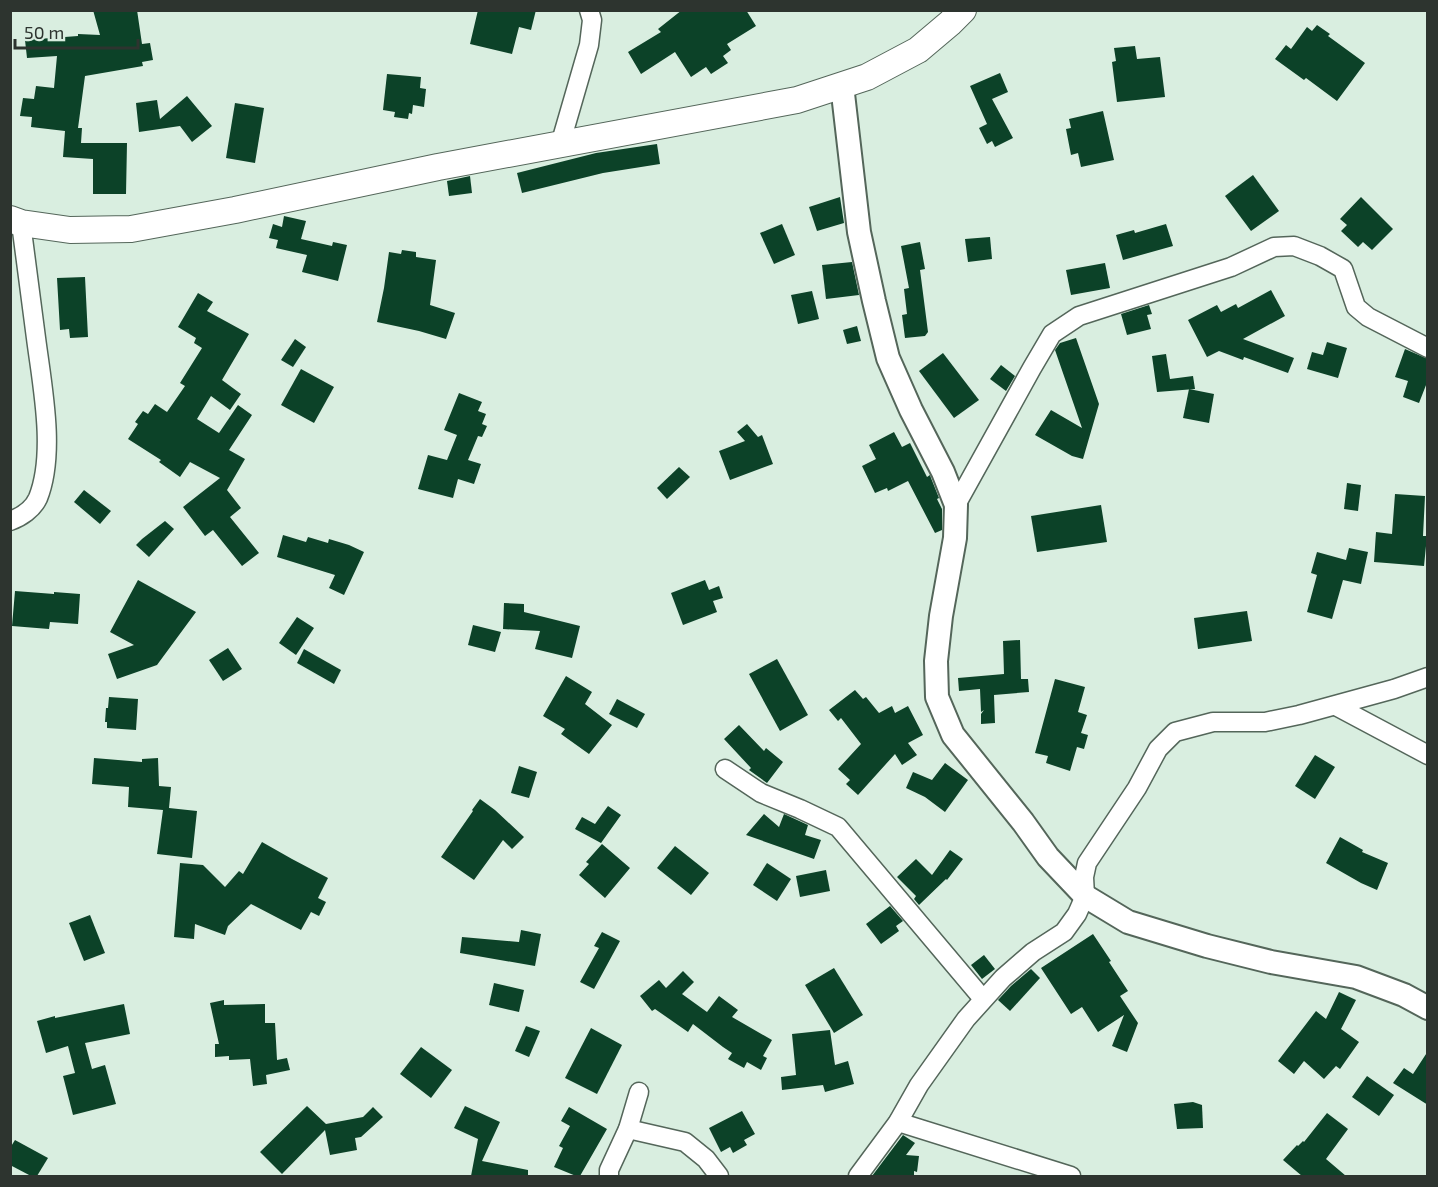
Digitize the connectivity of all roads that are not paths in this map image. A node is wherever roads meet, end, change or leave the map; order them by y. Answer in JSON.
{"nodes":[{"id":1,"x":589,"y":10,"type":"edge"},
{"id":2,"x":963,"y":10,"type":"edge"},
{"id":3,"x":842,"y":85,"type":"junction"},
{"id":4,"x":560,"y":145,"type":"junction"},
{"id":5,"x":16,"y":221,"type":"edge"},
{"id":6,"x":1428,"y":348,"type":"edge"},
{"id":7,"x":956,"y":505,"type":"junction"},
{"id":8,"x":10,"y":521,"type":"edge"},
{"id":9,"x":1428,"y":677,"type":"edge"},
{"id":10,"x":1336,"y":706,"type":"junction"},
{"id":11,"x":1428,"y":755,"type":"edge"},
{"id":12,"x":725,"y":769,"type":"dead end"},
{"id":13,"x":1085,"y":896,"type":"junction"},
{"id":14,"x":983,"y":999,"type":"junction"},
{"id":15,"x":1428,"y":1008,"type":"edge"},
{"id":16,"x":639,"y":1092,"type":"dead end"},
{"id":17,"x":898,"y":1122,"type":"junction"},
{"id":18,"x":628,"y":1130,"type":"junction"},
{"id":19,"x":609,"y":1176,"type":"edge"},
{"id":20,"x":719,"y":1176,"type":"edge"},
{"id":21,"x":858,"y":1176,"type":"edge"},
{"id":22,"x":1071,"y":1176,"type":"edge"}],
"edges":[{"from":1,"to":4,"type":"street"},
{"from":2,"to":3,"type":"main road"},
{"from":3,"to":4,"type":"main road"},
{"from":3,"to":7,"type":"street"},
{"from":4,"to":5,"type":"main road"},
{"from":5,"to":8,"type":"street"},
{"from":6,"to":7,"type":"street"},
{"from":7,"to":13,"type":"street"},
{"from":9,"to":10,"type":"street"},
{"from":10,"to":11,"type":"street"},
{"from":10,"to":13,"type":"street"},
{"from":12,"to":14,"type":"street"},
{"from":13,"to":14,"type":"street"},
{"from":13,"to":15,"type":"street"},
{"from":14,"to":17,"type":"street"},
{"from":16,"to":18,"type":"street"},
{"from":17,"to":21,"type":"street"},
{"from":17,"to":22,"type":"street"},
{"from":18,"to":19,"type":"street"},
{"from":18,"to":20,"type":"street"}]}
